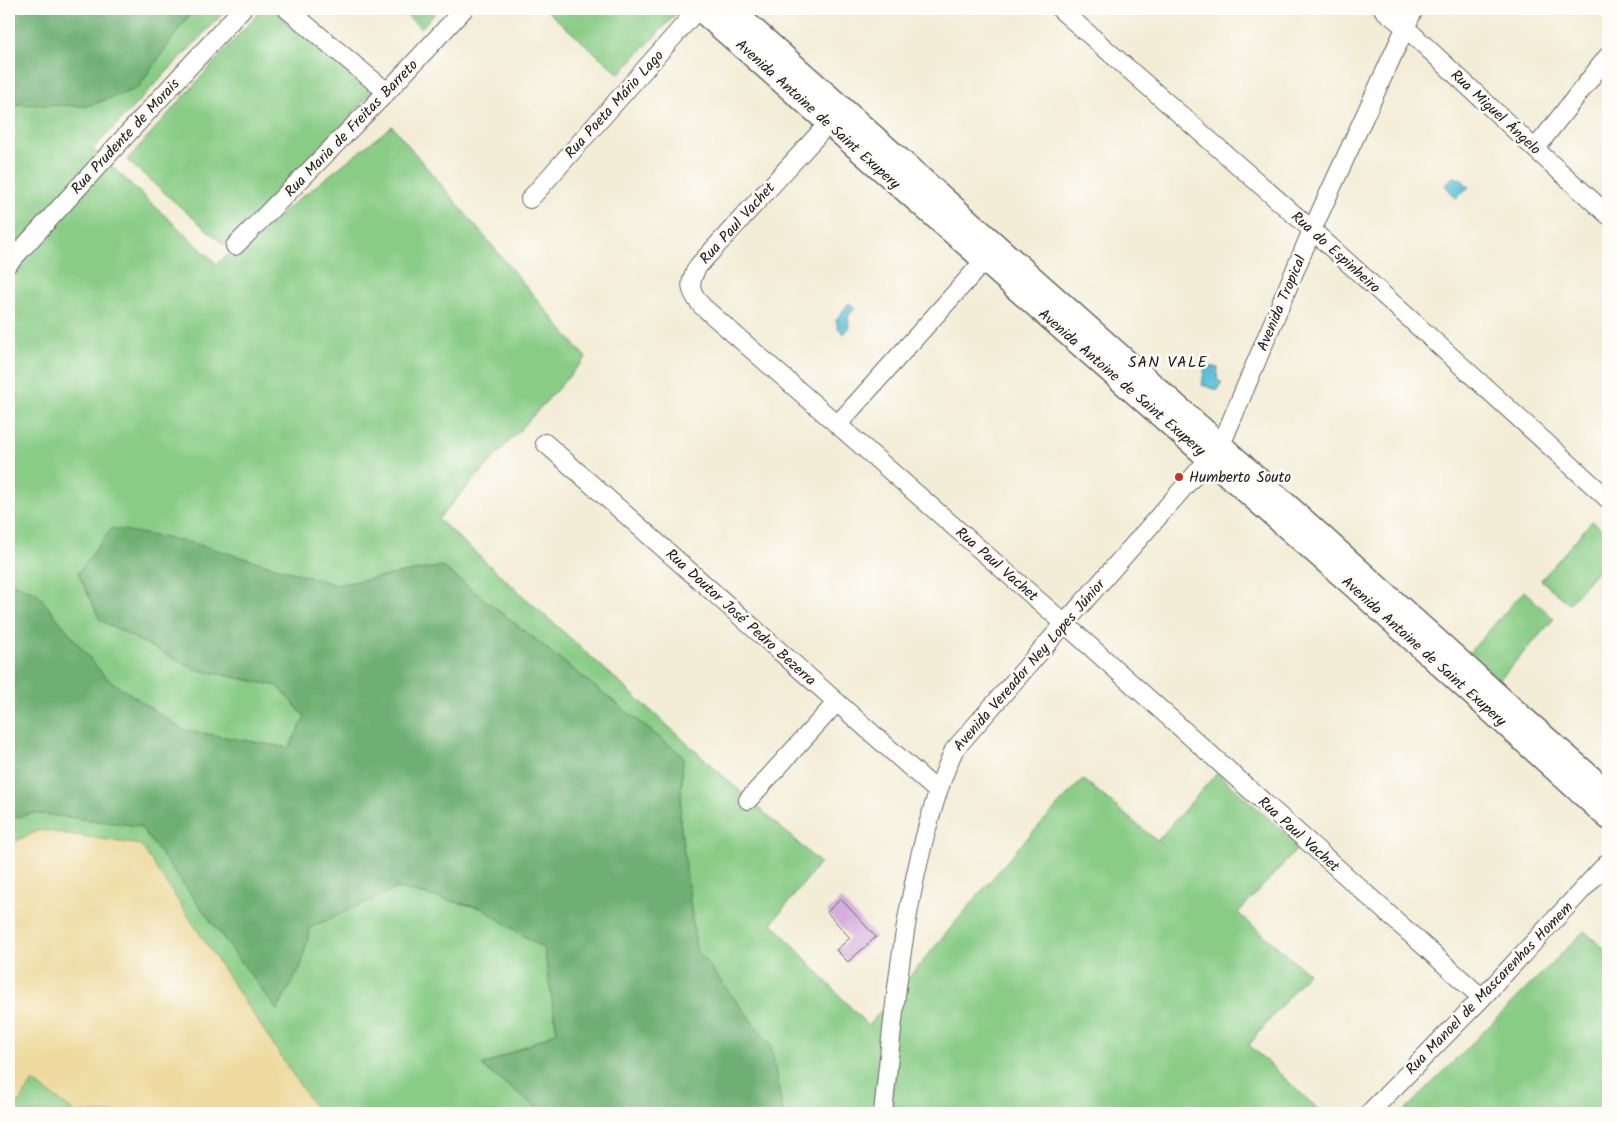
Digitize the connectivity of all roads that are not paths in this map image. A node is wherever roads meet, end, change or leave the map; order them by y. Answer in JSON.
{"nodes":[{"id":1,"x":242,"y":9,"type":"edge"},
{"id":2,"x":287,"y":9,"type":"edge"},
{"id":3,"x":464,"y":9,"type":"edge"},
{"id":4,"x":699,"y":9,"type":"edge"},
{"id":5,"x":731,"y":9,"type":"edge"},
{"id":6,"x":1060,"y":9,"type":"edge"},
{"id":7,"x":1383,"y":9,"type":"edge"},
{"id":8,"x":1414,"y":9,"type":"edge"},
{"id":9,"x":1406,"y":28,"type":"junction"},
{"id":10,"x":1608,"y":56,"type":"edge"},
{"id":11,"x":387,"y":92,"type":"junction"},
{"id":12,"x":836,"y":115,"type":"junction"},
{"id":13,"x":1534,"y":148,"type":"junction"},
{"id":14,"x":530,"y":199,"type":"dead end"},
{"id":15,"x":1608,"y":215,"type":"edge"},
{"id":16,"x":1312,"y":230,"type":"junction"},
{"id":17,"x":235,"y":246,"type":"dead end"},
{"id":18,"x":984,"y":261,"type":"junction"},
{"id":19,"x":9,"y":262,"type":"edge"},
{"id":20,"x":838,"y":424,"type":"junction"},
{"id":21,"x":545,"y":442,"type":"dead end"},
{"id":22,"x":1216,"y":452,"type":"junction"},
{"id":23,"x":1608,"y":499,"type":"edge"},
{"id":24,"x":1064,"y":623,"type":"junction"},
{"id":25,"x":1448,"y":661,"type":"junction"},
{"id":26,"x":837,"y":702,"type":"junction"},
{"id":27,"x":937,"y":791,"type":"junction"},
{"id":28,"x":1608,"y":792,"type":"edge"},
{"id":29,"x":748,"y":800,"type":"dead end"},
{"id":30,"x":1608,"y":818,"type":"edge"},
{"id":31,"x":1608,"y":862,"type":"edge"},
{"id":32,"x":1482,"y":998,"type":"junction"},
{"id":33,"x":882,"y":1113,"type":"edge"},
{"id":34,"x":1369,"y":1113,"type":"edge"}],
"edges":[{"from":1,"to":19,"type":"street","name":"Rua Prudente de Morais"},
{"from":2,"to":11,"type":"street"},
{"from":3,"to":11,"type":"street","name":"Rua Maria de Freitas Barreto"},
{"from":4,"to":12,"type":"street","name":"Avenida Antoine de Saint Exupery"},
{"from":4,"to":14,"type":"street","name":"Rua Poeta Mário Lago"},
{"from":5,"to":12,"type":"street","name":"Avenida Antoine de Saint Exupery"},
{"from":6,"to":16,"type":"street","name":"Rua do Espinheiro"},
{"from":7,"to":9,"type":"street","name":"Rua Miguel Ángelo"},
{"from":8,"to":9,"type":"street","name":"Avenida Tropical"},
{"from":9,"to":13,"type":"street","name":"Rua Miguel Ángelo"},
{"from":9,"to":16,"type":"street","name":"Avenida Tropical"},
{"from":10,"to":13,"type":"street"},
{"from":11,"to":17,"type":"street","name":"Rua Maria de Freitas Barreto"},
{"from":12,"to":18,"type":"street","name":"Avenida Antoine de Saint Exupery"},
{"from":12,"to":20,"type":"street","name":"Rua Paul Vachet"},
{"from":12,"to":22,"type":"street","name":"Avenida Antoine de Saint Exupery"},
{"from":13,"to":15,"type":"street","name":"Rua Miguel Ángelo"},
{"from":16,"to":22,"type":"street","name":"Avenida Tropical"},
{"from":16,"to":23,"type":"street","name":"Rua do Espinheiro"},
{"from":18,"to":20,"type":"street"},
{"from":18,"to":22,"type":"street","name":"Avenida Antoine de Saint Exupery"},
{"from":20,"to":24,"type":"street","name":"Rua Paul Vachet"},
{"from":21,"to":26,"type":"street","name":"Rua Doutor José Pedro Bezerra"},
{"from":22,"to":24,"type":"street","name":"Avenida Vereador Ney Lopes Júnior"},
{"from":22,"to":25,"type":"street","name":"Avenida Antoine de Saint Exupery"},
{"from":24,"to":27,"type":"street","name":"Avenida Vereador Ney Lopes Júnior"},
{"from":24,"to":32,"type":"street","name":"Rua Paul Vachet"},
{"from":25,"to":28,"type":"street","name":"Avenida Antoine de Saint Exupery"},
{"from":25,"to":30,"type":"street","name":"Avenida Antoine de Saint Exupery"},
{"from":26,"to":27,"type":"street","name":"Rua Doutor José Pedro Bezerra"},
{"from":26,"to":29,"type":"street"},
{"from":27,"to":33,"type":"street","name":"Avenida Vereador Ney Lopes Júnior"},
{"from":31,"to":32,"type":"street","name":"Rua Manoel de Mascarenhas Homem"},
{"from":32,"to":34,"type":"street","name":"Rua Manoel de Mascarenhas Homem"}]}
